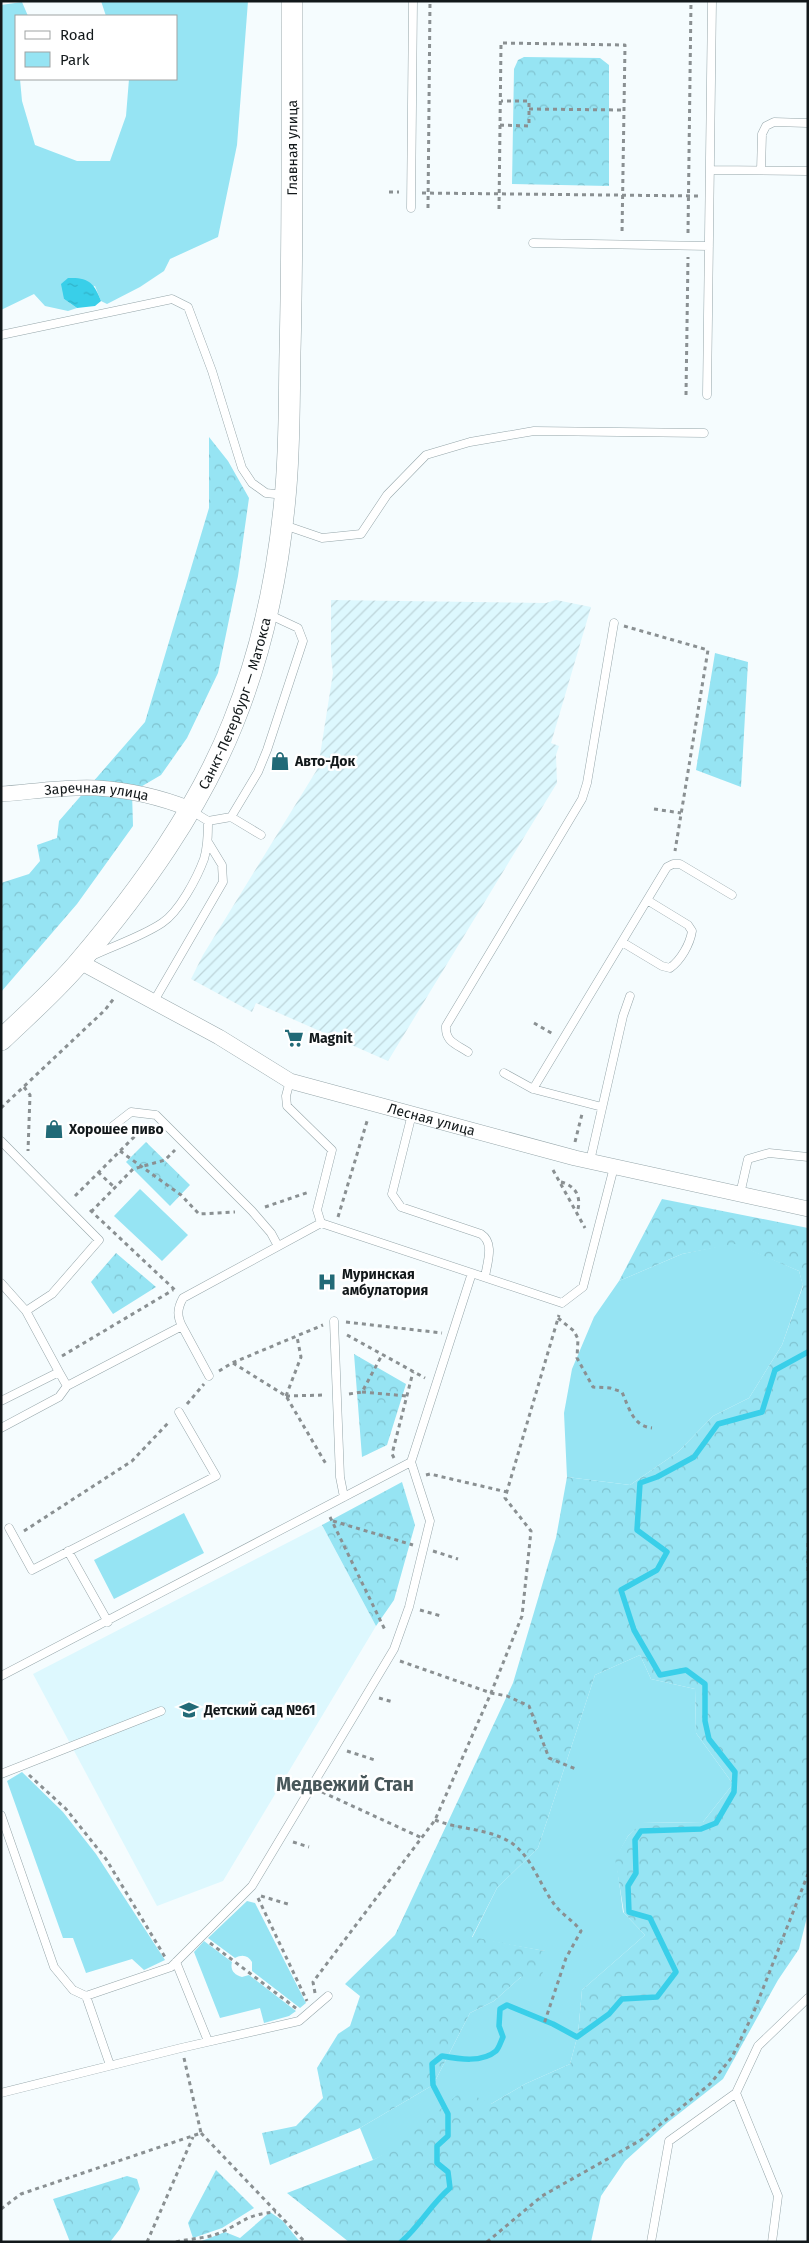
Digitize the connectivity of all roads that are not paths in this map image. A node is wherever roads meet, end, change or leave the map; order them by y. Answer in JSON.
{"nodes":[{"id":1,"x":292,"y":1,"type":"edge"},
{"id":2,"x":413,"y":1,"type":"edge"},
{"id":3,"x":712,"y":1,"type":"edge"},
{"id":4,"x":807,"y":122,"type":"edge"},
{"id":5,"x":710,"y":170,"type":"junction"},
{"id":6,"x":761,"y":170,"type":"junction"},
{"id":7,"x":807,"y":171,"type":"edge"},
{"id":8,"x":411,"y":208,"type":"dead end"},
{"id":9,"x":533,"y":243,"type":"dead end"},
{"id":10,"x":709,"y":246,"type":"junction"},
{"id":11,"x":292,"y":295,"type":"joint"},
{"id":12,"x":1,"y":335,"type":"edge"},
{"id":13,"x":707,"y":395,"type":"dead end"},
{"id":14,"x":704,"y":433,"type":"dead end"},
{"id":15,"x":286,"y":495,"type":"junction"},
{"id":16,"x":282,"y":524,"type":"junction"},
{"id":17,"x":268,"y":614,"type":"junction"},
{"id":18,"x":614,"y":623,"type":"road end"},
{"id":19,"x":1,"y":794,"type":"edge"},
{"id":20,"x":190,"y":809,"type":"junction"},
{"id":21,"x":231,"y":817,"type":"junction"},
{"id":22,"x":208,"y":821,"type":"junction"},
{"id":23,"x":261,"y":835,"type":"dead end"},
{"id":24,"x":208,"y":842,"type":"junction"},
{"id":25,"x":732,"y":895,"type":"dead end"},
{"id":26,"x":647,"y":900,"type":"junction"},
{"id":27,"x":622,"y":942,"type":"junction"},
{"id":28,"x":80,"y":962,"type":"junction"},
{"id":29,"x":630,"y":996,"type":"dead end"},
{"id":30,"x":154,"y":1001,"type":"junction"},
{"id":31,"x":1,"y":1040,"type":"edge"},
{"id":32,"x":468,"y":1052,"type":"dead end"},
{"id":33,"x":504,"y":1073,"type":"dead end"},
{"id":34,"x":290,"y":1081,"type":"junction"},
{"id":35,"x":532,"y":1089,"type":"junction"},
{"id":36,"x":602,"y":1107,"type":"junction"},
{"id":37,"x":412,"y":1114,"type":"junction"},
{"id":38,"x":113,"y":1126,"type":"dead end"},
{"id":39,"x":1,"y":1141,"type":"edge"},
{"id":40,"x":808,"y":1157,"type":"edge"},
{"id":41,"x":590,"y":1161,"type":"junction"},
{"id":42,"x":614,"y":1167,"type":"junction"},
{"id":43,"x":740,"y":1194,"type":"junction"},
{"id":44,"x":808,"y":1209,"type":"edge"},
{"id":45,"x":321,"y":1223,"type":"junction"},
{"id":46,"x":278,"y":1246,"type":"junction"},
{"id":47,"x":472,"y":1273,"type":"junction"},
{"id":48,"x":485,"y":1277,"type":"junction"},
{"id":49,"x":1,"y":1283,"type":"edge"},
{"id":50,"x":26,"y":1311,"type":"junction"},
{"id":51,"x":334,"y":1324,"type":"road end"},
{"id":52,"x":182,"y":1326,"type":"junction"},
{"id":53,"x":59,"y":1372,"type":"junction"},
{"id":54,"x":209,"y":1376,"type":"road end"},
{"id":55,"x":67,"y":1386,"type":"junction"},
{"id":56,"x":1,"y":1401,"type":"edge"},
{"id":57,"x":179,"y":1412,"type":"road end"},
{"id":58,"x":1,"y":1428,"type":"edge"},
{"id":59,"x":410,"y":1462,"type":"junction"},
{"id":60,"x":344,"y":1497,"type":"junction"},
{"id":61,"x":9,"y":1528,"type":"dead end"},
{"id":62,"x":68,"y":1551,"type":"junction"},
{"id":63,"x":108,"y":1622,"type":"junction"},
{"id":64,"x":1,"y":1676,"type":"edge"},
{"id":65,"x":160,"y":1711,"type":"dead end"},
{"id":66,"x":1,"y":1774,"type":"edge"},
{"id":67,"x":1,"y":1815,"type":"edge"},
{"id":68,"x":174,"y":1964,"type":"junction"},
{"id":69,"x":86,"y":1996,"type":"junction"},
{"id":70,"x":328,"y":1996,"type":"dead end"},
{"id":71,"x":808,"y":1998,"type":"edge"},
{"id":72,"x":208,"y":2041,"type":"junction"},
{"id":73,"x":110,"y":2065,"type":"junction"},
{"id":74,"x":1,"y":2093,"type":"edge"},
{"id":75,"x":736,"y":2093,"type":"junction"},
{"id":76,"x":651,"y":2242,"type":"edge"},
{"id":77,"x":772,"y":2242,"type":"edge"}],
"edges":[{"from":1,"to":11,"type":"main road","name":"Главная улица"},
{"from":2,"to":8,"type":"lane"},
{"from":3,"to":5,"type":"lane"},
{"from":4,"to":6,"type":"lane"},
{"from":5,"to":6,"type":"lane"},
{"from":5,"to":10,"type":"lane"},
{"from":6,"to":7,"type":"lane"},
{"from":9,"to":10,"type":"lane"},
{"from":10,"to":13,"type":"lane"},
{"from":11,"to":15,"type":"main road","name":"Санкт-Петербург — Матокса"},
{"from":12,"to":15,"type":"lane"},
{"from":14,"to":16,"type":"lane"},
{"from":15,"to":16,"type":"main road","name":"Санкт-Петербург — Матокса"},
{"from":16,"to":17,"type":"main road","name":"Санкт-Петербург — Матокса"},
{"from":17,"to":20,"type":"main road","name":"Санкт-Петербург — Матокса"},
{"from":17,"to":21,"type":"lane"},
{"from":18,"to":32,"type":"lane"},
{"from":19,"to":20,"type":"street","name":"Заречная улица"},
{"from":20,"to":22,"type":"lane"},
{"from":20,"to":28,"type":"main road","name":"Санкт-Петербург — Матокса"},
{"from":21,"to":22,"type":"lane"},
{"from":21,"to":23,"type":"lane"},
{"from":22,"to":24,"type":"lane"},
{"from":24,"to":28,"type":"lane"},
{"from":24,"to":30,"type":"lane"},
{"from":25,"to":26,"type":"lane"},
{"from":26,"to":27,"type":"lane"},
{"from":26,"to":27,"type":"lane"},
{"from":27,"to":35,"type":"lane"},
{"from":28,"to":30,"type":"street","name":"Лесная улица"},
{"from":28,"to":31,"type":"main road","name":"Санкт-Петербург — Матокса"},
{"from":29,"to":36,"type":"lane"},
{"from":30,"to":34,"type":"street","name":"Лесная улица"},
{"from":33,"to":35,"type":"lane"},
{"from":34,"to":37,"type":"street","name":"Лесная улица"},
{"from":34,"to":45,"type":"lane"},
{"from":35,"to":36,"type":"lane"},
{"from":36,"to":41,"type":"lane"},
{"from":37,"to":41,"type":"street","name":"Лесная улица"},
{"from":37,"to":48,"type":"lane"},
{"from":38,"to":46,"type":"lane"},
{"from":39,"to":50,"type":"lane"},
{"from":40,"to":43,"type":"lane"},
{"from":41,"to":42,"type":"street","name":"Лесная улица"},
{"from":42,"to":43,"type":"street","name":"Лесная улица"},
{"from":42,"to":48,"type":"lane"},
{"from":43,"to":44,"type":"street","name":"Лесная улица"},
{"from":45,"to":46,"type":"lane"},
{"from":45,"to":47,"type":"lane"},
{"from":46,"to":52,"type":"lane"},
{"from":47,"to":48,"type":"lane"},
{"from":47,"to":59,"type":"lane"},
{"from":49,"to":50,"type":"lane"},
{"from":50,"to":53,"type":"lane"},
{"from":51,"to":60,"type":"lane"},
{"from":52,"to":54,"type":"lane"},
{"from":52,"to":55,"type":"lane"},
{"from":53,"to":55,"type":"lane"},
{"from":53,"to":56,"type":"lane"},
{"from":55,"to":58,"type":"lane"},
{"from":57,"to":62,"type":"lane"},
{"from":59,"to":60,"type":"lane"},
{"from":59,"to":68,"type":"lane"},
{"from":60,"to":63,"type":"lane"},
{"from":61,"to":62,"type":"lane"},
{"from":62,"to":63,"type":"lane"},
{"from":63,"to":64,"type":"lane"},
{"from":65,"to":66,"type":"lane"},
{"from":67,"to":69,"type":"lane"},
{"from":68,"to":69,"type":"lane"},
{"from":68,"to":72,"type":"lane"},
{"from":69,"to":73,"type":"lane"},
{"from":70,"to":72,"type":"lane"},
{"from":71,"to":75,"type":"lane"},
{"from":72,"to":73,"type":"lane"},
{"from":73,"to":74,"type":"lane"},
{"from":75,"to":76,"type":"lane"},
{"from":75,"to":77,"type":"lane"}]}
